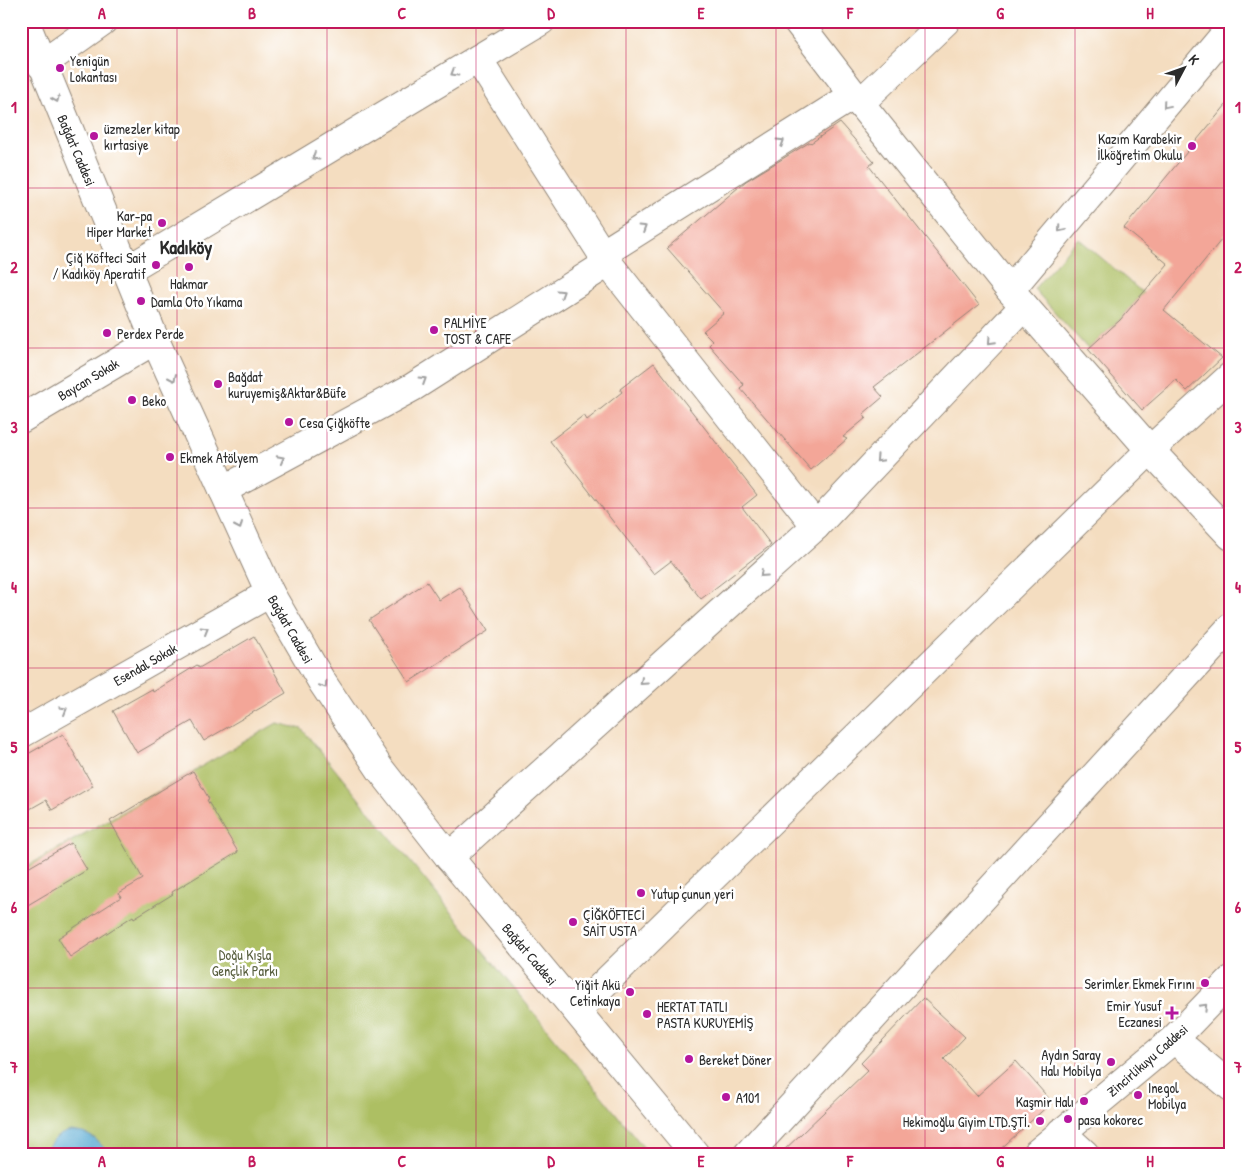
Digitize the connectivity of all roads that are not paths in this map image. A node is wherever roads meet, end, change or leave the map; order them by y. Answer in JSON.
{"nodes":[{"id":1,"x":25,"y":21,"type":"edge"},
{"id":2,"x":103,"y":21,"type":"edge"},
{"id":3,"x":541,"y":21,"type":"edge"},
{"id":4,"x":797,"y":21,"type":"edge"},
{"id":5,"x":946,"y":21,"type":"edge"},
{"id":6,"x":1231,"y":27,"type":"edge"},
{"id":7,"x":33,"y":59,"type":"edge"},
{"id":8,"x":478,"y":59,"type":"junction"},
{"id":9,"x":857,"y":99,"type":"junction"},
{"id":10,"x":605,"y":258,"type":"junction"},
{"id":11,"x":127,"y":270,"type":"junction"},
{"id":12,"x":1017,"y":298,"type":"junction"},
{"id":13,"x":155,"y":340,"type":"junction"},
{"id":14,"x":1231,"y":376,"type":"edge"},
{"id":15,"x":21,"y":419,"type":"edge"},
{"id":16,"x":1150,"y":450,"type":"junction"},
{"id":17,"x":223,"y":490,"type":"junction"},
{"id":18,"x":816,"y":526,"type":"junction"},
{"id":19,"x":1231,"y":536,"type":"edge"},
{"id":20,"x":270,"y":593,"type":"junction"},
{"id":21,"x":1231,"y":627,"type":"edge"},
{"id":22,"x":21,"y":734,"type":"edge"},
{"id":23,"x":450,"y":857,"type":"junction"},
{"id":24,"x":1231,"y":980,"type":"edge"},
{"id":25,"x":577,"y":1010,"type":"junction"},
{"id":26,"x":1174,"y":1039,"type":"junction"},
{"id":27,"x":1231,"y":1086,"type":"edge"},
{"id":28,"x":1061,"y":1132,"type":"junction"},
{"id":29,"x":696,"y":1154,"type":"edge"},
{"id":30,"x":748,"y":1154,"type":"edge"},
{"id":31,"x":1036,"y":1154,"type":"edge"},
{"id":32,"x":1086,"y":1154,"type":"edge"}],
"edges":[{"from":1,"to":7,"type":"street","name":"Bağdat Caddesi"},
{"from":2,"to":7,"type":"street"},
{"from":3,"to":8,"type":"street"},
{"from":4,"to":9,"type":"street"},
{"from":5,"to":9,"type":"street"},
{"from":6,"to":12,"type":"street","one_way":true},
{"from":7,"to":11,"type":"street","name":"Bağdat Caddesi","one_way":true},
{"from":8,"to":10,"type":"street"},
{"from":8,"to":11,"type":"street","one_way":true},
{"from":10,"to":9,"type":"street","one_way":true},
{"from":9,"to":12,"type":"street"},
{"from":17,"to":10,"type":"street","one_way":true},
{"from":10,"to":18,"type":"street"},
{"from":11,"to":13,"type":"street","name":"Bağdat Caddesi"},
{"from":12,"to":16,"type":"street"},
{"from":12,"to":18,"type":"street","one_way":true},
{"from":13,"to":15,"type":"street","name":"Baycan Sokak"},
{"from":13,"to":17,"type":"street","name":"Bağdat Caddesi","one_way":true},
{"from":14,"to":16,"type":"street"},
{"from":16,"to":19,"type":"street"},
{"from":16,"to":25,"type":"street"},
{"from":17,"to":20,"type":"street","name":"Bağdat Caddesi","one_way":true},
{"from":18,"to":23,"type":"street","one_way":true},
{"from":22,"to":20,"type":"street","name":"Esendal Sokak","one_way":true},
{"from":20,"to":23,"type":"street","name":"Bağdat Caddesi","one_way":true},
{"from":21,"to":30,"type":"street"},
{"from":23,"to":25,"type":"street","name":"Bağdat Caddesi"},
{"from":26,"to":24,"type":"street","name":"Zincirlikuyu Caddesi","one_way":true},
{"from":25,"to":29,"type":"street","name":"Bağdat Caddesi"},
{"from":26,"to":27,"type":"street"},
{"from":26,"to":28,"type":"street","name":"Zincirlikuyu Caddesi"},
{"from":28,"to":31,"type":"street","name":"Zincirlikuyu Caddesi"},
{"from":28,"to":32,"type":"street"}]}
